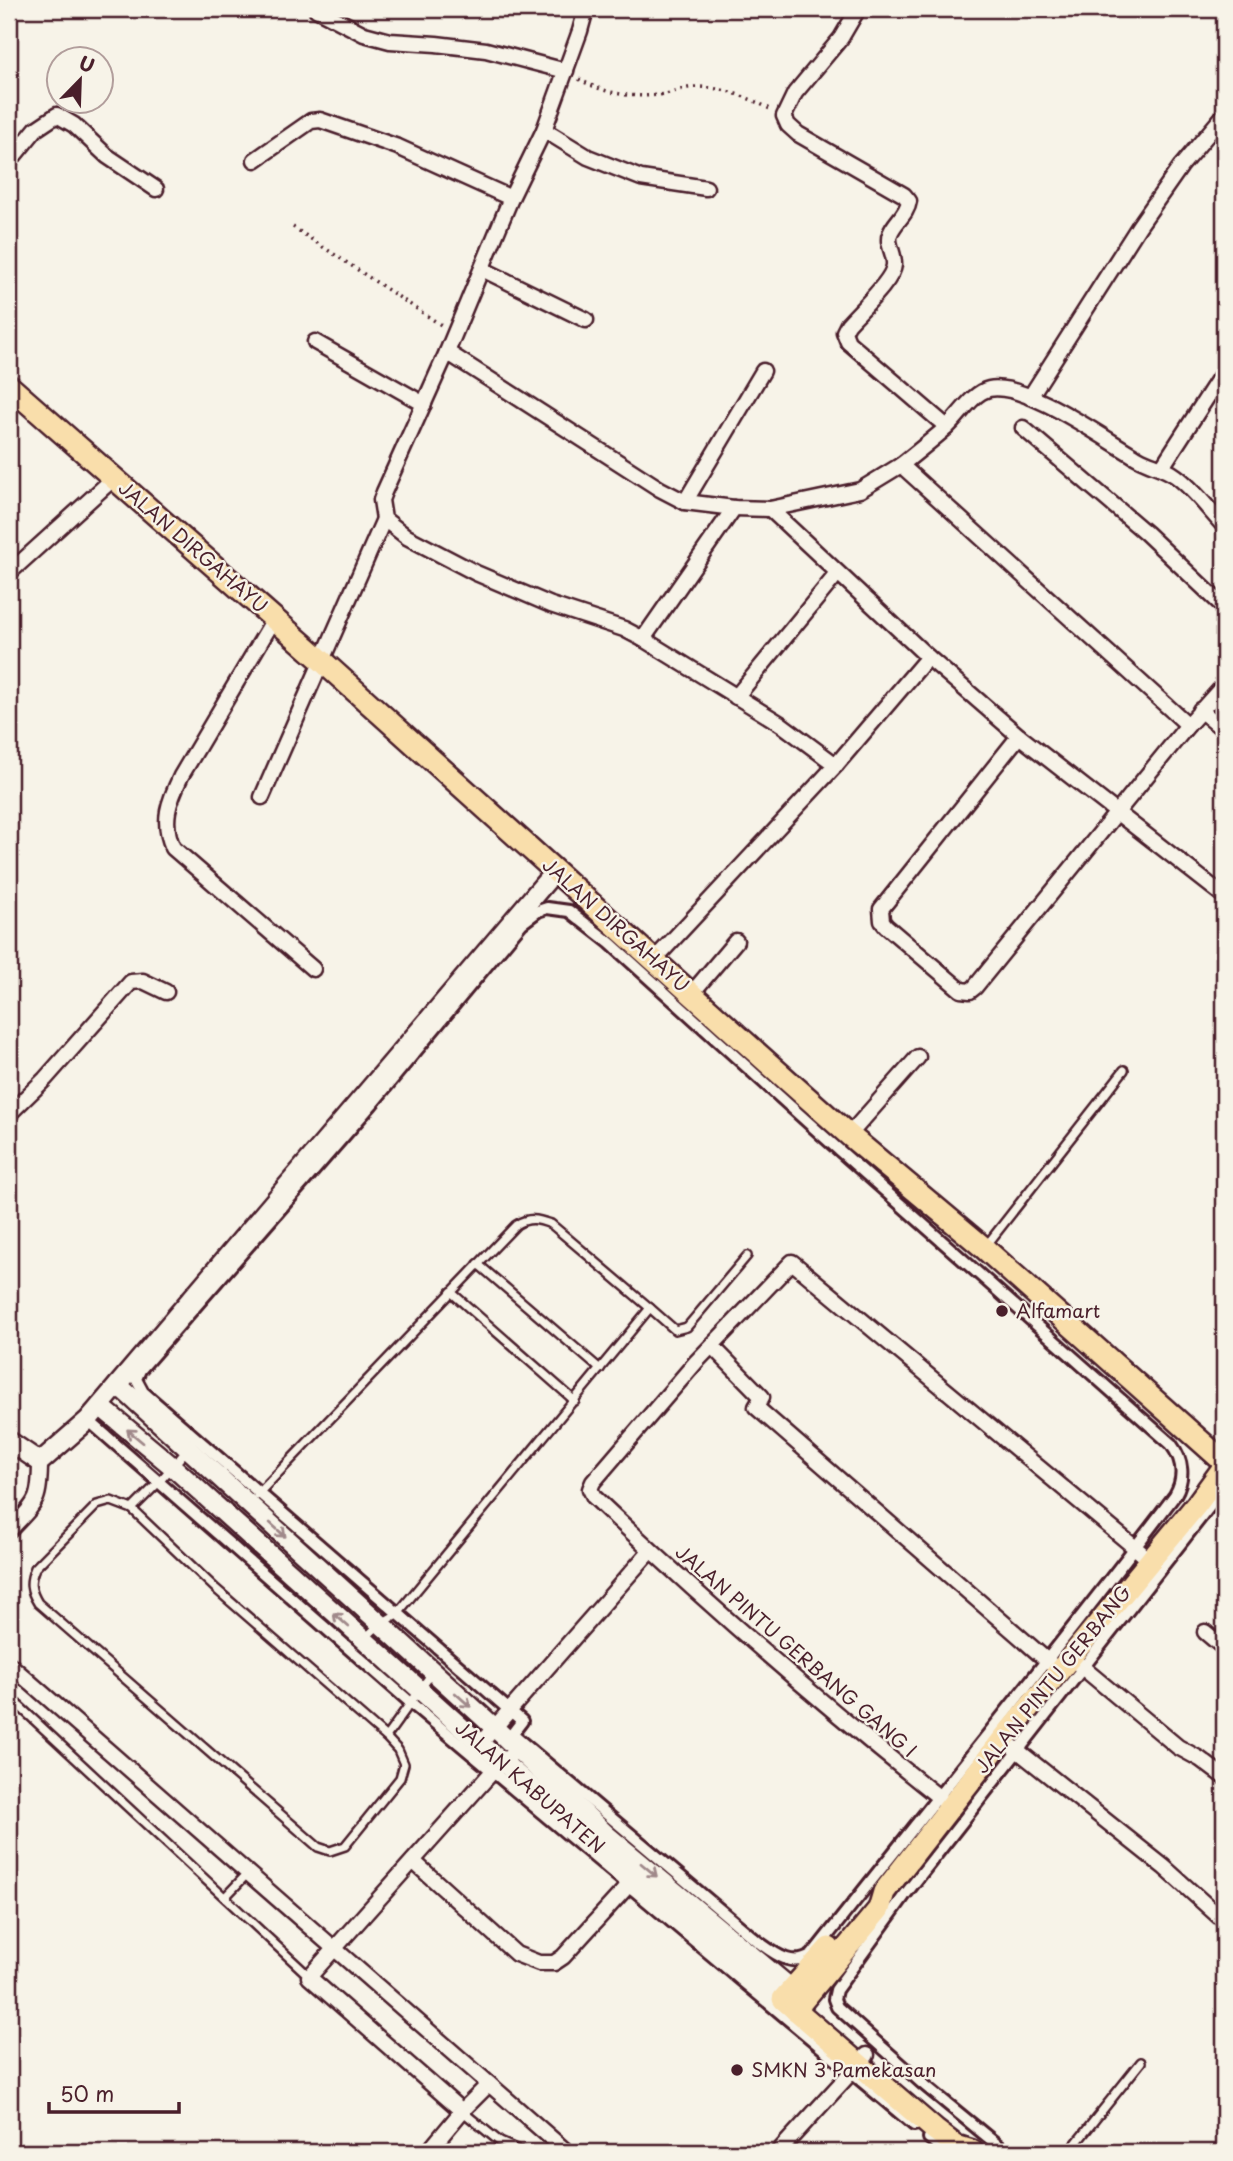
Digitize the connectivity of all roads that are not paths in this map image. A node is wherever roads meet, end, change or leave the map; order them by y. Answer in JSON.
{"nodes":[{"id":1,"x":316,"y":9,"type":"edge"},
{"id":2,"x":586,"y":9,"type":"edge"},
{"id":3,"x":858,"y":9,"type":"edge"},
{"id":4,"x":566,"y":71,"type":"junction"},
{"id":5,"x":1224,"y":115,"type":"edge"},
{"id":6,"x":544,"y":130,"type":"junction"},
{"id":7,"x":255,"y":160,"type":"dead end"},
{"id":8,"x":9,"y":162,"type":"edge"},
{"id":9,"x":706,"y":188,"type":"dead end"},
{"id":10,"x":156,"y":189,"type":"dead end"},
{"id":11,"x":511,"y":198,"type":"junction"},
{"id":12,"x":482,"y":269,"type":"junction"},
{"id":13,"x":586,"y":320,"type":"dead end"},
{"id":14,"x":315,"y":342,"type":"dead end"},
{"id":15,"x":447,"y":352,"type":"junction"},
{"id":16,"x":763,"y":371,"type":"dead end"},
{"id":17,"x":1224,"y":371,"type":"edge"},
{"id":18,"x":9,"y":386,"type":"edge"},
{"id":19,"x":1031,"y":397,"type":"junction"},
{"id":20,"x":424,"y":404,"type":"junction"},
{"id":21,"x":947,"y":427,"type":"junction"},
{"id":22,"x":1023,"y":428,"type":"dead end"},
{"id":23,"x":901,"y":465,"type":"junction"},
{"id":24,"x":1162,"y":467,"type":"junction"},
{"id":25,"x":114,"y":478,"type":"junction"},
{"id":26,"x":685,"y":502,"type":"junction"},
{"id":27,"x":734,"y":508,"type":"junction"},
{"id":28,"x":770,"y":509,"type":"junction"},
{"id":29,"x":384,"y":519,"type":"junction"},
{"id":30,"x":1224,"y":526,"type":"edge"},
{"id":31,"x":9,"y":573,"type":"edge"},
{"id":32,"x":837,"y":574,"type":"junction"},
{"id":33,"x":1224,"y":607,"type":"edge"},
{"id":34,"x":274,"y":619,"type":"junction"},
{"id":35,"x":643,"y":639,"type":"junction"},
{"id":36,"x":928,"y":657,"type":"junction"},
{"id":37,"x":321,"y":660,"type":"junction"},
{"id":38,"x":1224,"y":685,"type":"edge"},
{"id":39,"x":736,"y":697,"type":"junction"},
{"id":40,"x":1200,"y":710,"type":"junction"},
{"id":41,"x":1188,"y":724,"type":"junction"},
{"id":42,"x":1224,"y":730,"type":"edge"},
{"id":43,"x":1019,"y":736,"type":"junction"},
{"id":44,"x":836,"y":765,"type":"junction"},
{"id":45,"x":262,"y":797,"type":"dead end"},
{"id":46,"x":1116,"y":812,"type":"junction"},
{"id":47,"x":555,"y":871,"type":"junction"},
{"id":48,"x":1224,"y":895,"type":"edge"},
{"id":49,"x":736,"y":941,"type":"dead end"},
{"id":50,"x":655,"y":959,"type":"junction"},
{"id":51,"x":313,"y":969,"type":"dead end"},
{"id":52,"x":166,"y":992,"type":"dead end"},
{"id":53,"x":692,"y":993,"type":"junction"},
{"id":54,"x":918,"y":1057,"type":"dead end"},
{"id":55,"x":1124,"y":1070,"type":"dead end"},
{"id":56,"x":9,"y":1114,"type":"edge"},
{"id":57,"x":849,"y":1135,"type":"junction"},
{"id":58,"x":985,"y":1248,"type":"junction"},
{"id":59,"x":747,"y":1256,"type":"dead end"},
{"id":60,"x":478,"y":1264,"type":"junction"},
{"id":61,"x":451,"y":1292,"type":"junction"},
{"id":62,"x":649,"y":1308,"type":"junction"},
{"id":63,"x":712,"y":1346,"type":"junction"},
{"id":64,"x":600,"y":1369,"type":"junction"},
{"id":65,"x":118,"y":1385,"type":"junction"},
{"id":66,"x":575,"y":1401,"type":"junction"},
{"id":67,"x":94,"y":1413,"type":"junction"},
{"id":68,"x":9,"y":1441,"type":"edge"},
{"id":69,"x":188,"y":1448,"type":"junction"},
{"id":70,"x":40,"y":1462,"type":"junction"},
{"id":71,"x":1224,"y":1462,"type":"edge"},
{"id":72,"x":173,"y":1467,"type":"junction"},
{"id":73,"x":1224,"y":1467,"type":"edge"},
{"id":74,"x":159,"y":1482,"type":"junction"},
{"id":75,"x":1224,"y":1488,"type":"edge"},
{"id":76,"x":253,"y":1499,"type":"junction"},
{"id":77,"x":132,"y":1509,"type":"junction"},
{"id":78,"x":232,"y":1520,"type":"junction"},
{"id":79,"x":9,"y":1531,"type":"edge"},
{"id":80,"x":650,"y":1550,"type":"junction"},
{"id":81,"x":1143,"y":1554,"type":"junction"},
{"id":82,"x":397,"y":1614,"type":"junction"},
{"id":83,"x":380,"y":1624,"type":"junction"},
{"id":84,"x":1205,"y":1632,"type":"dead end"},
{"id":85,"x":363,"y":1640,"type":"junction"},
{"id":86,"x":1224,"y":1648,"type":"edge"},
{"id":87,"x":9,"y":1664,"type":"edge"},
{"id":88,"x":1065,"y":1664,"type":"junction"},
{"id":89,"x":432,"y":1673,"type":"junction"},
{"id":90,"x":415,"y":1697,"type":"junction"},
{"id":91,"x":17,"y":1704,"type":"dead end"},
{"id":92,"x":510,"y":1711,"type":"junction"},
{"id":93,"x":495,"y":1728,"type":"junction"},
{"id":94,"x":386,"y":1737,"type":"junction"},
{"id":95,"x":480,"y":1744,"type":"junction"},
{"id":96,"x":1011,"y":1745,"type":"junction"},
{"id":97,"x":504,"y":1761,"type":"junction"},
{"id":98,"x":1224,"y":1777,"type":"edge"},
{"id":99,"x":944,"y":1801,"type":"junction"},
{"id":100,"x":413,"y":1861,"type":"junction"},
{"id":101,"x":248,"y":1873,"type":"junction"},
{"id":102,"x":632,"y":1882,"type":"junction"},
{"id":103,"x":225,"y":1897,"type":"junction"},
{"id":104,"x":1224,"y":1921,"type":"edge"},
{"id":105,"x":335,"y":1949,"type":"junction"},
{"id":106,"x":309,"y":1977,"type":"junction"},
{"id":107,"x":794,"y":2000,"type":"junction"},
{"id":108,"x":1141,"y":2062,"type":"dead end"},
{"id":109,"x":859,"y":2064,"type":"junction"},
{"id":110,"x":489,"y":2084,"type":"junction"},
{"id":111,"x":462,"y":2111,"type":"junction"},
{"id":112,"x":500,"y":2142,"type":"junction"},
{"id":113,"x":428,"y":2152,"type":"edge"},
{"id":114,"x":501,"y":2152,"type":"edge"},
{"id":115,"x":523,"y":2152,"type":"edge"},
{"id":116,"x":567,"y":2152,"type":"edge"},
{"id":117,"x":778,"y":2152,"type":"edge"},
{"id":118,"x":946,"y":2152,"type":"edge"},
{"id":119,"x":972,"y":2152,"type":"edge"},
{"id":120,"x":1006,"y":2152,"type":"edge"},
{"id":121,"x":1069,"y":2152,"type":"edge"}],
"edges":[{"from":1,"to":4,"type":"street"},
{"from":2,"to":4,"type":"street"},
{"from":3,"to":21,"type":"street"},
{"from":4,"to":6,"type":"street"},
{"from":5,"to":19,"type":"street"},
{"from":6,"to":9,"type":"street"},
{"from":6,"to":11,"type":"street"},
{"from":7,"to":11,"type":"street"},
{"from":8,"to":10,"type":"street"},
{"from":11,"to":12,"type":"street"},
{"from":12,"to":13,"type":"street"},
{"from":12,"to":15,"type":"street"},
{"from":14,"to":20,"type":"street"},
{"from":15,"to":20,"type":"street"},
{"from":15,"to":26,"type":"street"},
{"from":16,"to":26,"type":"street"},
{"from":17,"to":24,"type":"street"},
{"from":18,"to":25,"type":"main road","name":"JALAN DIRGAHAYU"},
{"from":19,"to":21,"type":"street"},
{"from":19,"to":24,"type":"street"},
{"from":20,"to":29,"type":"street"},
{"from":21,"to":23,"type":"street"},
{"from":22,"to":33,"type":"street"},
{"from":23,"to":28,"type":"street"},
{"from":23,"to":41,"type":"street"},
{"from":24,"to":30,"type":"street"},
{"from":25,"to":31,"type":"street"},
{"from":25,"to":34,"type":"main road","name":"JALAN DIRGAHAYU"},
{"from":26,"to":27,"type":"street"},
{"from":27,"to":28,"type":"street"},
{"from":27,"to":35,"type":"street"},
{"from":28,"to":32,"type":"street"},
{"from":29,"to":35,"type":"street"},
{"from":29,"to":37,"type":"street"},
{"from":32,"to":36,"type":"street"},
{"from":32,"to":39,"type":"street"},
{"from":34,"to":37,"type":"main road","name":"JALAN DIRGAHAYU"},
{"from":34,"to":51,"type":"street"},
{"from":35,"to":39,"type":"street"},
{"from":36,"to":43,"type":"street"},
{"from":36,"to":44,"type":"street"},
{"from":37,"to":45,"type":"street"},
{"from":37,"to":47,"type":"main road","name":"JALAN DIRGAHAYU"},
{"from":38,"to":40,"type":"street"},
{"from":39,"to":44,"type":"street"},
{"from":40,"to":41,"type":"street"},
{"from":40,"to":42,"type":"street"},
{"from":41,"to":46,"type":"street"},
{"from":43,"to":46,"type":"street"},
{"from":43,"to":46,"type":"street"},
{"from":44,"to":50,"type":"street"},
{"from":46,"to":48,"type":"street"},
{"from":47,"to":50,"type":"main road","name":"JALAN DIRGAHAYU"},
{"from":47,"to":65,"type":"street"},
{"from":49,"to":53,"type":"street"},
{"from":50,"to":53,"type":"main road","name":"JALAN DIRGAHAYU"},
{"from":52,"to":56,"type":"street"},
{"from":53,"to":57,"type":"main road","name":"JALAN DIRGAHAYU"},
{"from":54,"to":57,"type":"street"},
{"from":55,"to":58,"type":"lane"},
{"from":57,"to":58,"type":"main road","name":"JALAN DIRGAHAYU"},
{"from":58,"to":71,"type":"main road","name":"JALAN DIRGAHAYU"},
{"from":59,"to":62,"type":"lane"},
{"from":60,"to":61,"type":"lane"},
{"from":60,"to":62,"type":"lane"},
{"from":60,"to":64,"type":"lane"},
{"from":61,"to":66,"type":"lane"},
{"from":61,"to":76,"type":"lane"},
{"from":62,"to":64,"type":"lane"},
{"from":63,"to":80,"type":"street","name":"JALAN PINTU GERBANG GANG I"},
{"from":63,"to":81,"type":"street"},
{"from":63,"to":88,"type":"street"},
{"from":64,"to":66,"type":"lane"},
{"from":65,"to":67,"type":"street"},
{"from":65,"to":69,"type":"street","name":"JALAN KABUPATEN"},
{"from":66,"to":82,"type":"lane"},
{"from":67,"to":70,"type":"street"},
{"from":72,"to":67,"type":"street","name":"JALAN KABUPATEN","one_way":true},
{"from":67,"to":74,"type":"street"},
{"from":68,"to":70,"type":"street"},
{"from":69,"to":72,"type":"lane"},
{"from":69,"to":76,"type":"street","name":"JALAN KABUPATEN"},
{"from":70,"to":79,"type":"street"},
{"from":72,"to":74,"type":"lane"},
{"from":72,"to":78,"type":"street","name":"JALAN KABUPATEN"},
{"from":73,"to":81,"type":"main road","name":"JALAN PINTU GERBANG"},
{"from":74,"to":77,"type":"lane"},
{"from":74,"to":90,"type":"street"},
{"from":75,"to":88,"type":"street"},
{"from":76,"to":78,"type":"lane"},
{"from":76,"to":81,"type":"street"},
{"from":76,"to":82,"type":"street"},
{"from":76,"to":83,"type":"street","name":"JALAN KABUPATEN","one_way":true},
{"from":77,"to":94,"type":"lane"},
{"from":77,"to":94,"type":"lane"},
{"from":85,"to":78,"type":"street","name":"JALAN KABUPATEN","one_way":true},
{"from":80,"to":92,"type":"street"},
{"from":80,"to":99,"type":"street","name":"JALAN PINTU GERBANG GANG I"},
{"from":81,"to":88,"type":"main road","name":"JALAN PINTU GERBANG"},
{"from":82,"to":83,"type":"lane"},
{"from":82,"to":92,"type":"street"},
{"from":83,"to":85,"type":"lane"},
{"from":83,"to":89,"type":"street","name":"JALAN KABUPATEN"},
{"from":84,"to":86,"type":"street"},
{"from":85,"to":90,"type":"street","name":"JALAN KABUPATEN"},
{"from":87,"to":101,"type":"street"},
{"from":88,"to":96,"type":"main road","name":"JALAN PINTU GERBANG"},
{"from":88,"to":98,"type":"street"},
{"from":88,"to":99,"type":"street"},
{"from":89,"to":90,"type":"lane"},
{"from":89,"to":93,"type":"street","name":"JALAN KABUPATEN","one_way":true},
{"from":90,"to":94,"type":"lane"},
{"from":90,"to":95,"type":"street","name":"JALAN KABUPATEN"},
{"from":90,"to":97,"type":"street"},
{"from":91,"to":103,"type":"lane"},
{"from":92,"to":93,"type":"street"},
{"from":92,"to":99,"type":"street"},
{"from":93,"to":95,"type":"street"},
{"from":93,"to":97,"type":"street","name":"JALAN KABUPATEN"},
{"from":95,"to":97,"type":"street","name":"JALAN KABUPATEN"},
{"from":96,"to":99,"type":"main road","name":"JALAN PINTU GERBANG"},
{"from":96,"to":104,"type":"street"},
{"from":96,"to":120,"type":"street"},
{"from":97,"to":100,"type":"street"},
{"from":97,"to":102,"type":"street","name":"JALAN KABUPATEN"},
{"from":97,"to":107,"type":"street","name":"JALAN KABUPATEN","one_way":true},
{"from":99,"to":107,"type":"main road","name":"JALAN PINTU GERBANG"},
{"from":100,"to":102,"type":"street"},
{"from":100,"to":105,"type":"street"},
{"from":101,"to":103,"type":"lane"},
{"from":101,"to":105,"type":"street"},
{"from":102,"to":107,"type":"street","name":"JALAN KABUPATEN"},
{"from":102,"to":109,"type":"street"},
{"from":103,"to":106,"type":"lane"},
{"from":105,"to":106,"type":"street"},
{"from":105,"to":110,"type":"street"},
{"from":106,"to":111,"type":"street"},
{"from":107,"to":109,"type":"main road","name":"JALAN KABUPATEN"},
{"from":108,"to":121,"type":"lane"},
{"from":109,"to":117,"type":"street"},
{"from":109,"to":118,"type":"street"},
{"from":109,"to":119,"type":"main road","name":"JALAN KABUPATEN"},
{"from":110,"to":111,"type":"street"},
{"from":110,"to":116,"type":"street"},
{"from":111,"to":112,"type":"lane"},
{"from":111,"to":113,"type":"street"},
{"from":112,"to":114,"type":"lane"},
{"from":112,"to":115,"type":"lane"}]}
